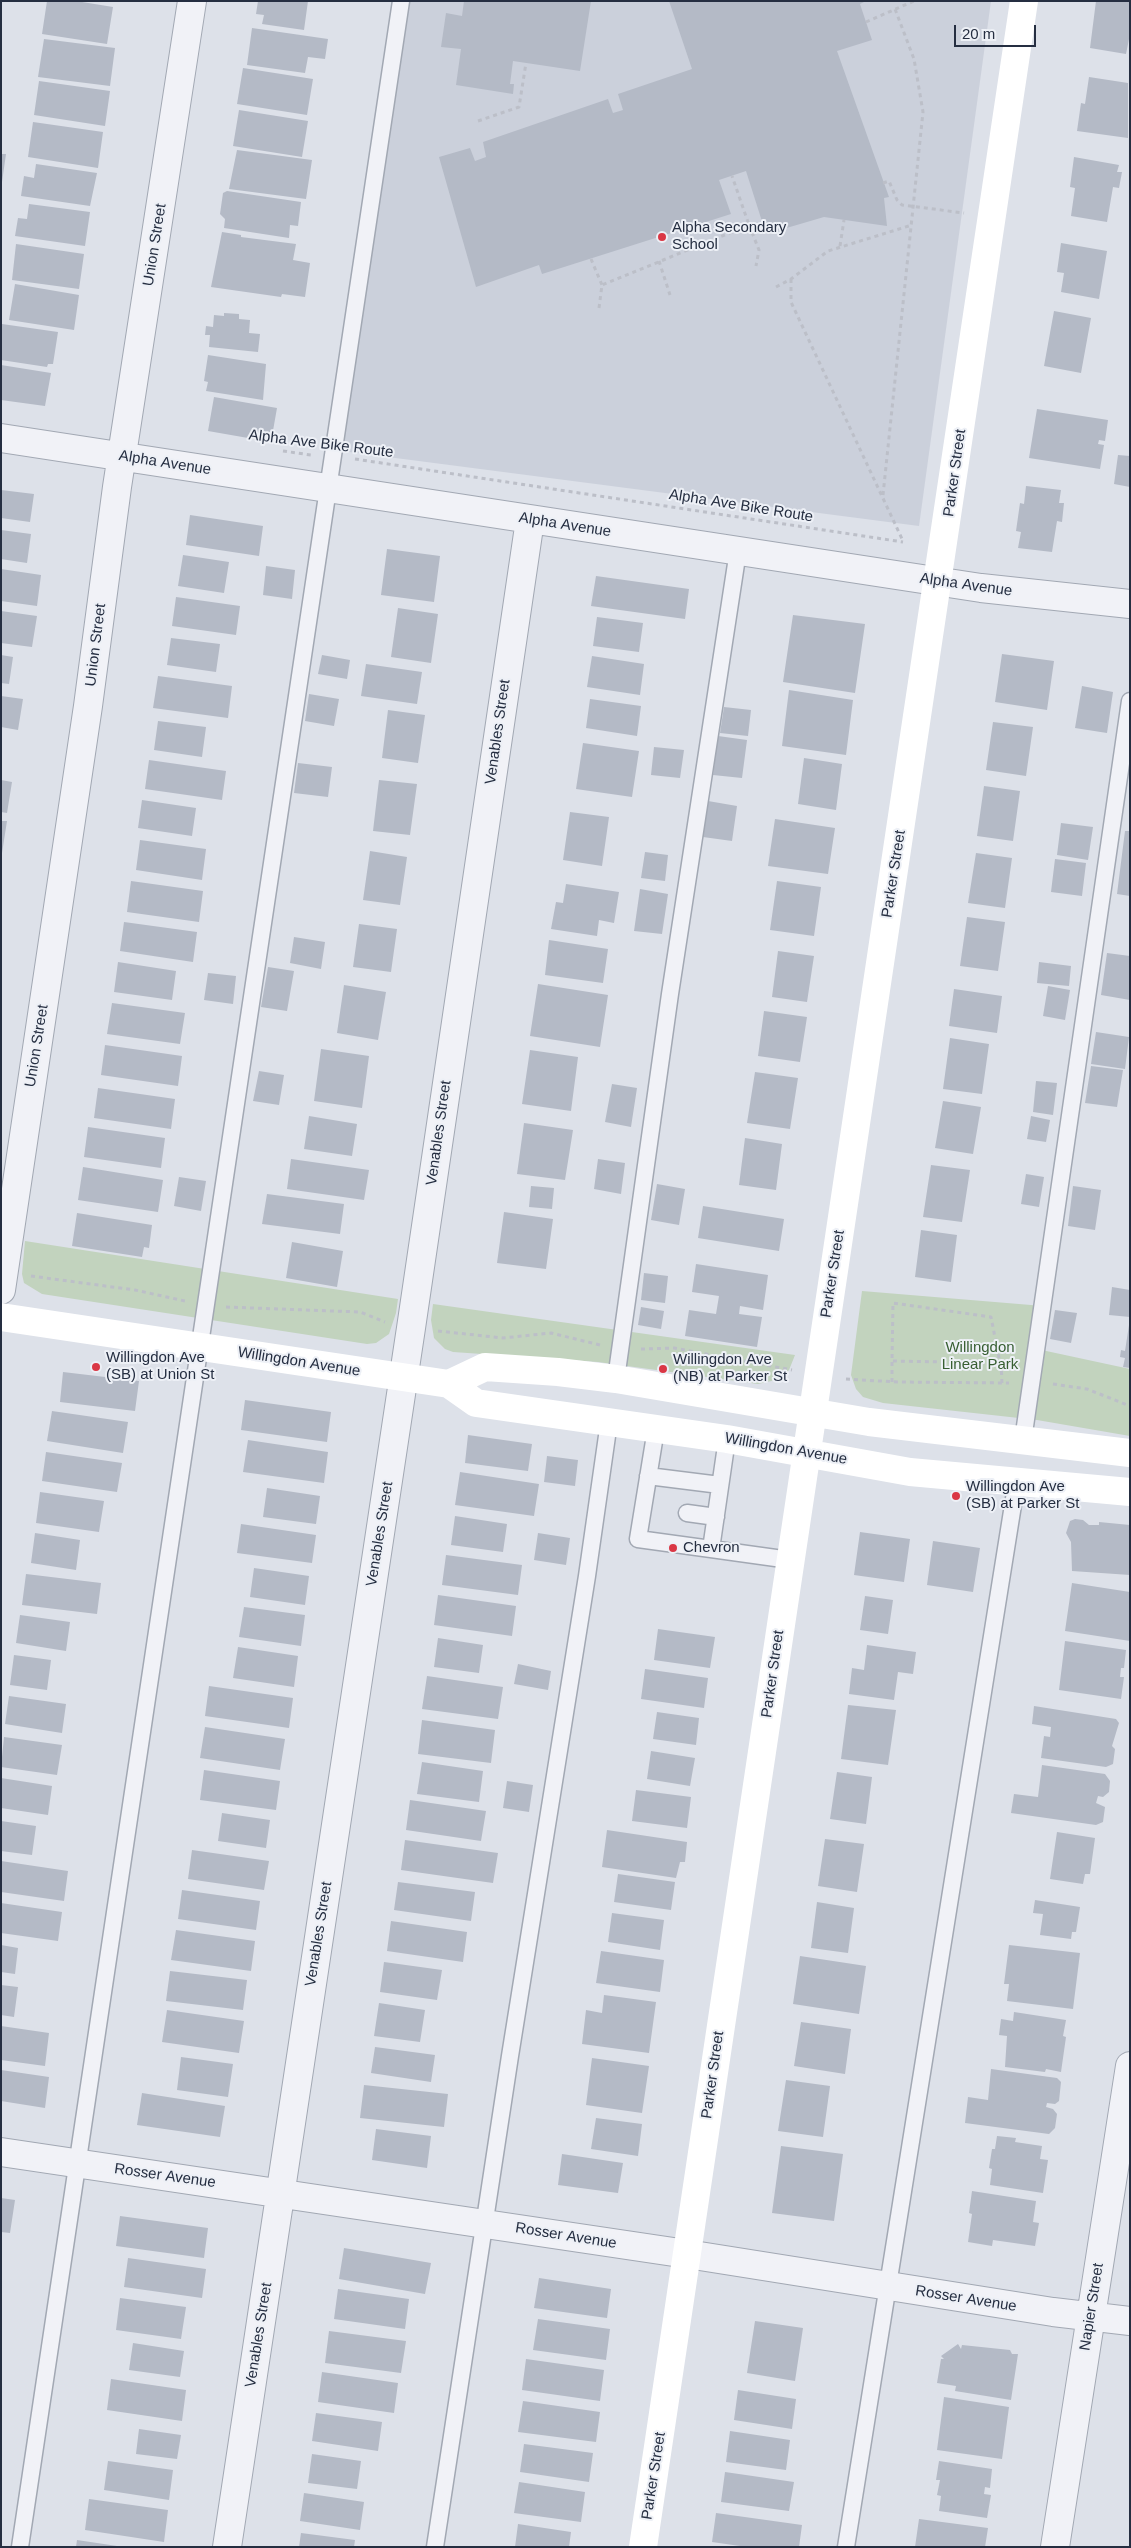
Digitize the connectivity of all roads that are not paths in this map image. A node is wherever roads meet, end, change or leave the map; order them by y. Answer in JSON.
{"nodes":[{"id":1,"x":192,"y":1,"type":"edge"},
{"id":2,"x":401,"y":1,"type":"edge"},
{"id":3,"x":1024,"y":1,"type":"edge"},
{"id":4,"x":1,"y":438,"type":"edge"},
{"id":5,"x":123,"y":456,"type":"junction"},
{"id":6,"x":329,"y":489,"type":"junction"},
{"id":7,"x":530,"y":520,"type":"junction"},
{"id":8,"x":738,"y":551,"type":"junction"},
{"id":9,"x":939,"y":581,"type":"junction"},
{"id":10,"x":1130,"y":604,"type":"edge"},
{"id":11,"x":1130,"y":701,"type":"edge"},
{"id":12,"x":1,"y":1290,"type":"edge"},
{"id":13,"x":1,"y":1317,"type":"edge"},
{"id":14,"x":198,"y":1347,"type":"junction"},
{"id":15,"x":403,"y":1378,"type":"junction"},
{"id":16,"x":616,"y":1379,"type":"junction"},
{"id":17,"x":449,"y":1384,"type":"junction"},
{"id":18,"x":812,"y":1411,"type":"junction"},
{"id":19,"x":609,"y":1422,"type":"junction"},
{"id":20,"x":656,"y":1429,"type":"junction"},
{"id":21,"x":728,"y":1439,"type":"junction"},
{"id":22,"x":1023,"y":1440,"type":"junction"},
{"id":23,"x":806,"y":1453,"type":"junction"},
{"id":24,"x":1130,"y":1454,"type":"edge"},
{"id":25,"x":648,"y":1476,"type":"junction"},
{"id":26,"x":1017,"y":1480,"type":"junction"},
{"id":27,"x":720,"y":1485,"type":"junction"},
{"id":28,"x":1130,"y":1492,"type":"edge"},
{"id":29,"x":687,"y":1513,"type":"dead end"},
{"id":30,"x":716,"y":1517,"type":"junction"},
{"id":31,"x":711,"y":1549,"type":"junction"},
{"id":32,"x":790,"y":1560,"type":"junction"},
{"id":33,"x":1130,"y":2066,"type":"edge"},
{"id":34,"x":1,"y":2152,"type":"edge"},
{"id":35,"x":78,"y":2164,"type":"junction"},
{"id":36,"x":280,"y":2192,"type":"junction"},
{"id":37,"x":485,"y":2223,"type":"junction"},
{"id":38,"x":687,"y":2254,"type":"junction"},
{"id":39,"x":886,"y":2286,"type":"junction"},
{"id":40,"x":1090,"y":2316,"type":"junction"},
{"id":41,"x":1130,"y":2321,"type":"edge"},
{"id":42,"x":20,"y":2547,"type":"edge"},
{"id":43,"x":227,"y":2547,"type":"edge"},
{"id":44,"x":435,"y":2547,"type":"edge"},
{"id":45,"x":643,"y":2547,"type":"edge"},
{"id":46,"x":846,"y":2547,"type":"edge"},
{"id":47,"x":1055,"y":2547,"type":"edge"}],
"edges":[{"from":1,"to":5,"type":"street","name":"Union Street"},
{"from":2,"to":6,"type":"lane"},
{"from":3,"to":9,"type":"street","name":"Parker Street"},
{"from":4,"to":5,"type":"street","name":"Alpha Avenue"},
{"from":5,"to":6,"type":"street","name":"Alpha Avenue"},
{"from":5,"to":12,"type":"street","name":"Union Street"},
{"from":6,"to":7,"type":"street","name":"Alpha Avenue"},
{"from":6,"to":14,"type":"lane"},
{"from":7,"to":8,"type":"street","name":"Alpha Avenue"},
{"from":7,"to":15,"type":"street","name":"Venables Street"},
{"from":8,"to":9,"type":"street","name":"Alpha Avenue"},
{"from":8,"to":16,"type":"lane"},
{"from":9,"to":10,"type":"street","name":"Alpha Avenue"},
{"from":9,"to":18,"type":"street","name":"Parker Street"},
{"from":11,"to":22,"type":"lane"},
{"from":13,"to":14,"type":"street","name":"Willingdon Avenue"},
{"from":14,"to":15,"type":"street","name":"Willingdon Avenue"},
{"from":14,"to":35,"type":"lane"},
{"from":15,"to":17,"type":"street","name":"Willingdon Avenue"},
{"from":15,"to":36,"type":"street","name":"Venables Street"},
{"from":16,"to":17,"type":"street"},
{"from":16,"to":18,"type":"street"},
{"from":17,"to":19,"type":"street","name":"Willingdon Avenue"},
{"from":18,"to":22,"type":"street"},
{"from":18,"to":23,"type":"street","name":"Parker Street"},
{"from":19,"to":20,"type":"street","name":"Willingdon Avenue"},
{"from":19,"to":37,"type":"lane"},
{"from":20,"to":21,"type":"street","name":"Willingdon Avenue"},
{"from":20,"to":25,"type":"lane"},
{"from":21,"to":23,"type":"street","name":"Willingdon Avenue"},
{"from":21,"to":27,"type":"lane"},
{"from":22,"to":24,"type":"street"},
{"from":23,"to":26,"type":"street","name":"Willingdon Avenue"},
{"from":23,"to":32,"type":"street","name":"Parker Street"},
{"from":25,"to":27,"type":"lane"},
{"from":25,"to":31,"type":"lane"},
{"from":26,"to":28,"type":"street","name":"Willingdon Avenue"},
{"from":26,"to":39,"type":"lane"},
{"from":27,"to":30,"type":"lane"},
{"from":29,"to":30,"type":"lane"},
{"from":30,"to":31,"type":"lane"},
{"from":31,"to":32,"type":"lane"},
{"from":32,"to":38,"type":"street","name":"Parker Street"},
{"from":33,"to":40,"type":"street","name":"Napier Street"},
{"from":34,"to":35,"type":"street","name":"Rosser Avenue"},
{"from":35,"to":36,"type":"street","name":"Rosser Avenue"},
{"from":35,"to":42,"type":"lane"},
{"from":36,"to":37,"type":"street","name":"Rosser Avenue"},
{"from":36,"to":43,"type":"street","name":"Venables Street"},
{"from":37,"to":38,"type":"street","name":"Rosser Avenue"},
{"from":37,"to":44,"type":"lane"},
{"from":38,"to":39,"type":"street","name":"Rosser Avenue"},
{"from":38,"to":45,"type":"street","name":"Parker Street"},
{"from":39,"to":40,"type":"street","name":"Rosser Avenue"},
{"from":39,"to":46,"type":"lane"},
{"from":40,"to":41,"type":"street","name":"Rosser Avenue"},
{"from":40,"to":47,"type":"street","name":"Napier Street"}]}
